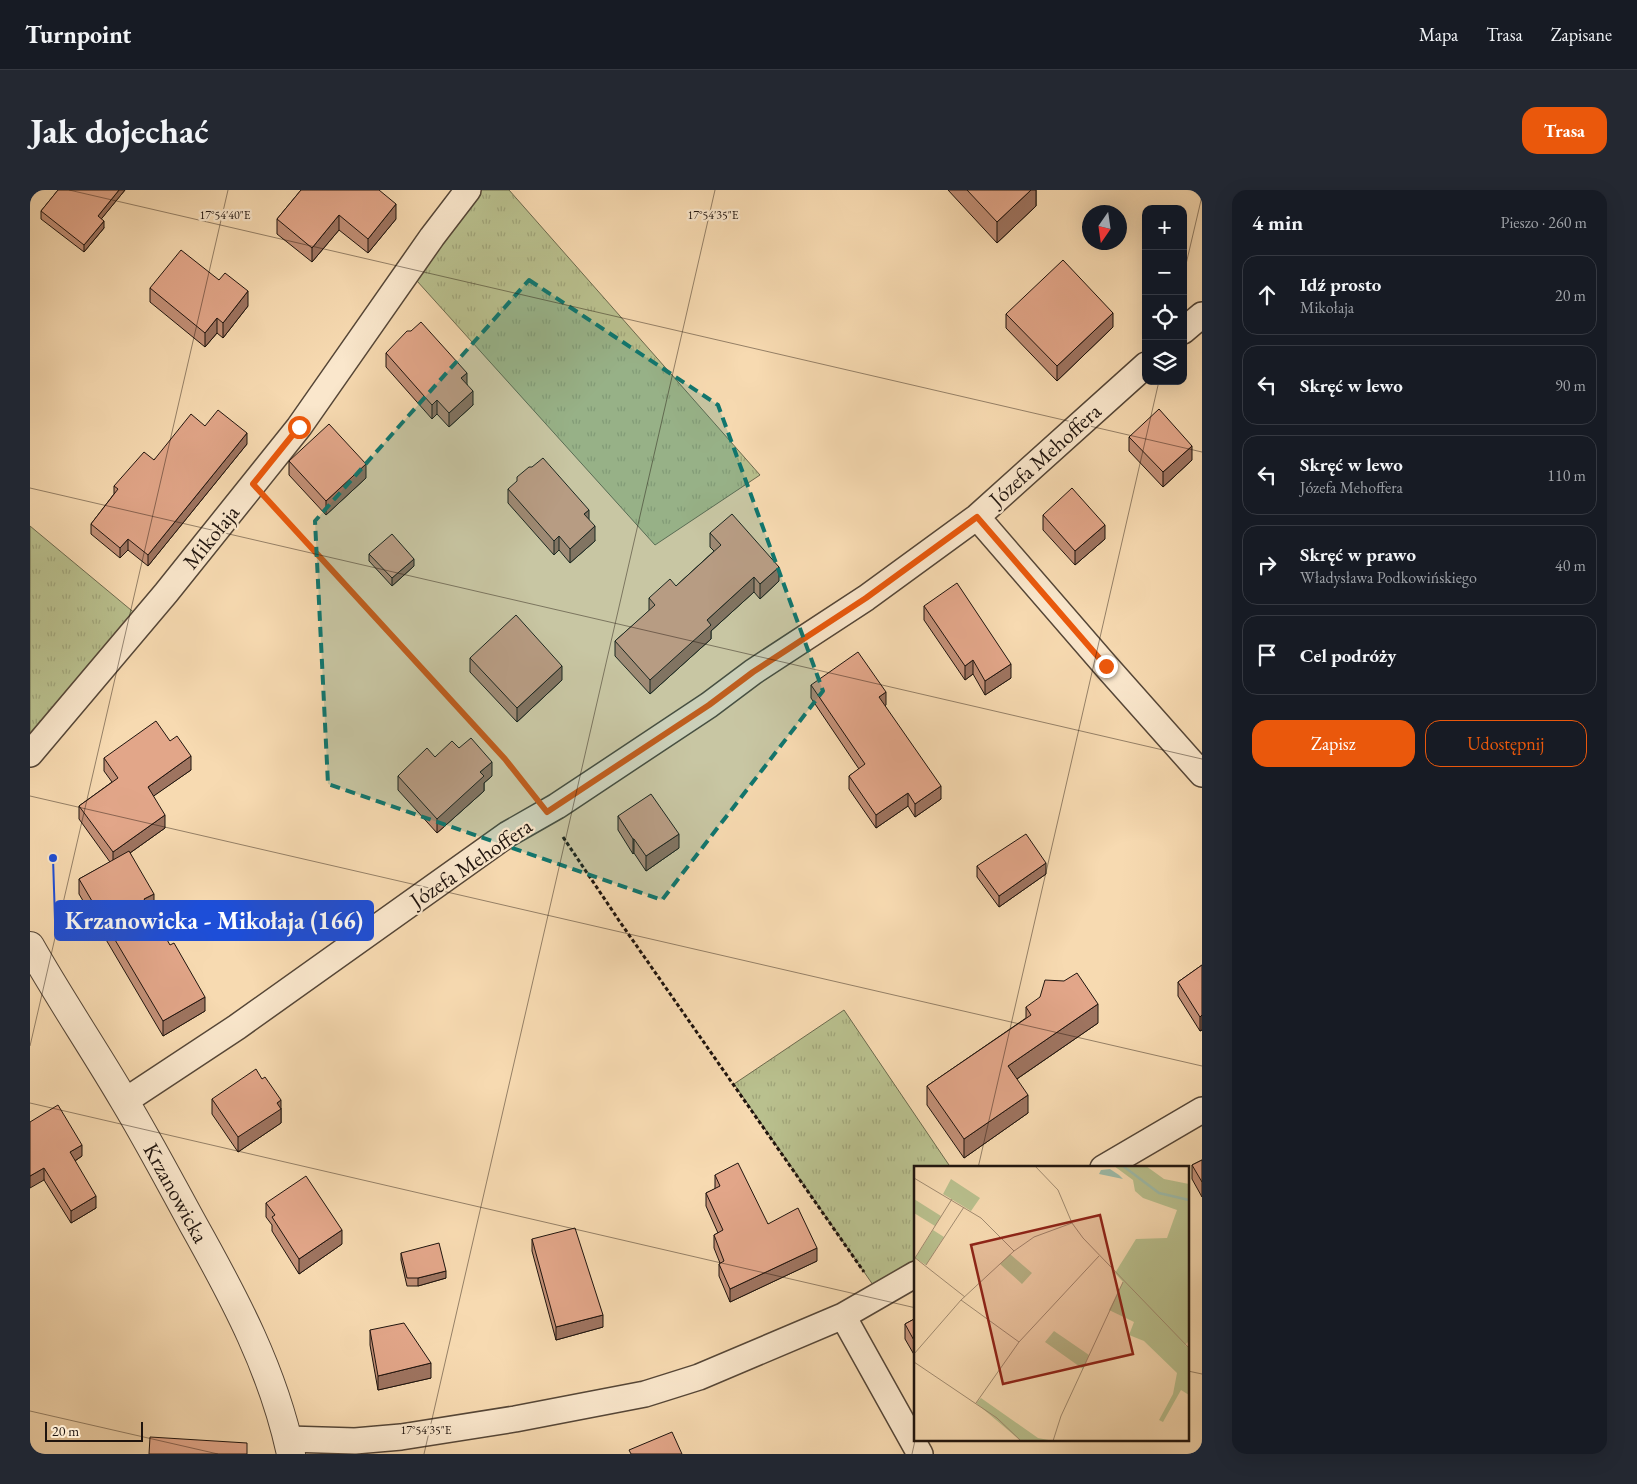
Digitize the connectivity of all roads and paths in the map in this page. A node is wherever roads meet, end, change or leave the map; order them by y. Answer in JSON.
{"nodes":[{"id":1,"x":468,"y":190,"type":"edge"},
{"id":2,"x":1202,"y":315,"type":"edge"},
{"id":3,"x":1187,"y":328,"type":"edge"},
{"id":4,"x":1142,"y":369,"type":"edge"},
{"id":5,"x":253,"y":484,"type":"junction"},
{"id":6,"x":977,"y":517,"type":"junction"},
{"id":7,"x":30,"y":754,"type":"edge"},
{"id":8,"x":1202,"y":774,"type":"edge"},
{"id":9,"x":547,"y":812,"type":"junction"},
{"id":10,"x":30,"y":946,"type":"edge"},
{"id":11,"x":125,"y":1101,"type":"junction"},
{"id":12,"x":1202,"y":1110,"type":"edge"},
{"id":13,"x":1105,"y":1166,"type":"edge"},
{"id":14,"x":914,"y":1275,"type":"edge"},
{"id":15,"x":880,"y":1295,"type":"junction"},
{"id":16,"x":843,"y":1316,"type":"junction"},
{"id":17,"x":289,"y":1447,"type":"edge"},
{"id":18,"x":920,"y":1454,"type":"edge"}],
"edges":[{"from":1,"to":5,"type":"street","name":"Mikołaja"},
{"from":2,"to":3,"type":"street"},
{"from":4,"to":6,"type":"street","name":"Józefa Mehoffera"},
{"from":5,"to":7,"type":"street","name":"Mikołaja"},
{"from":5,"to":9,"type":"path"},
{"from":6,"to":8,"type":"street"},
{"from":6,"to":9,"type":"street","name":"Józefa Mehoffera"},
{"from":9,"to":11,"type":"street","name":"Józefa Mehoffera"},
{"from":9,"to":15,"type":"path"},
{"from":10,"to":11,"type":"street","name":"Krzanowicka"},
{"from":11,"to":17,"type":"street","name":"Krzanowicka"},
{"from":12,"to":13,"type":"street"},
{"from":14,"to":15,"type":"street"},
{"from":15,"to":16,"type":"street"},
{"from":16,"to":17,"type":"street"},
{"from":16,"to":18,"type":"street"}]}
